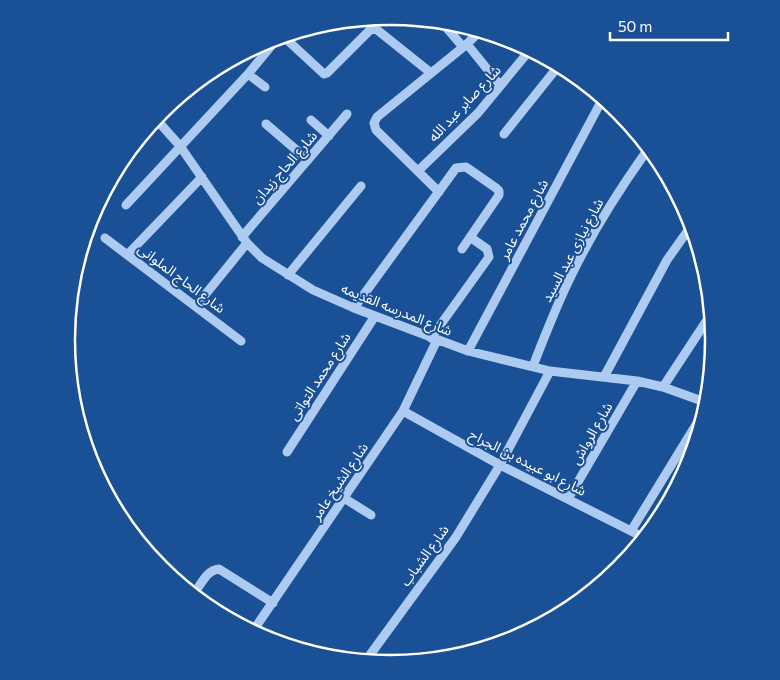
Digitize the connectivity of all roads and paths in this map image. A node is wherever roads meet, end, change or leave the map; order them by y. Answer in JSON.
{"nodes":[{"id":1,"x":450,"y":31,"type":"edge"},
{"id":2,"x":474,"y":37,"type":"edge"},
{"id":3,"x":289,"y":42,"type":"edge"},
{"id":4,"x":465,"y":45,"type":"junction"},
{"id":5,"x":269,"y":49,"type":"edge"},
{"id":6,"x":525,"y":55,"type":"edge"},
{"id":7,"x":554,"y":71,"type":"edge"},
{"id":8,"x":431,"y":73,"type":"junction"},
{"id":9,"x":248,"y":74,"type":"junction"},
{"id":10,"x":500,"y":85,"type":"junction"},
{"id":11,"x":265,"y":87,"type":"dead end"},
{"id":12,"x":600,"y":104,"type":"edge"},
{"id":13,"x":347,"y":114,"type":"dead end"},
{"id":14,"x":311,"y":120,"type":"dead end"},
{"id":15,"x":160,"y":124,"type":"edge"},
{"id":16,"x":266,"y":124,"type":"dead end"},
{"id":17,"x":504,"y":134,"type":"dead end"},
{"id":18,"x":329,"y":136,"type":"junction"},
{"id":19,"x":180,"y":146,"type":"junction"},
{"id":20,"x":644,"y":154,"type":"edge"},
{"id":21,"x":308,"y":160,"type":"junction"},
{"id":22,"x":418,"y":171,"type":"junction"},
{"id":23,"x":202,"y":177,"type":"junction"},
{"id":24,"x":361,"y":186,"type":"dead end"},
{"id":25,"x":439,"y":192,"type":"junction"},
{"id":26,"x":126,"y":205,"type":"dead end"},
{"id":27,"x":686,"y":233,"type":"edge"},
{"id":28,"x":470,"y":237,"type":"junction"},
{"id":29,"x":105,"y":238,"type":"dead end"},
{"id":30,"x":244,"y":240,"type":"junction"},
{"id":31,"x":462,"y":249,"type":"dead end"},
{"id":32,"x":128,"y":254,"type":"junction"},
{"id":33,"x":288,"y":275,"type":"junction"},
{"id":34,"x":196,"y":306,"type":"junction"},
{"id":35,"x":354,"y":308,"type":"junction"},
{"id":36,"x":375,"y":316,"type":"junction"},
{"id":37,"x":704,"y":324,"type":"edge"},
{"id":38,"x":434,"y":339,"type":"junction"},
{"id":39,"x":241,"y":341,"type":"dead end"},
{"id":40,"x":468,"y":352,"type":"junction"},
{"id":41,"x":533,"y":366,"type":"junction"},
{"id":42,"x":550,"y":372,"type":"junction"},
{"id":43,"x":604,"y":377,"type":"junction"},
{"id":44,"x":637,"y":381,"type":"junction"},
{"id":45,"x":663,"y":386,"type":"junction"},
{"id":46,"x":699,"y":400,"type":"edge"},
{"id":47,"x":403,"y":411,"type":"junction"},
{"id":48,"x":690,"y":434,"type":"edge"},
{"id":49,"x":287,"y":452,"type":"dead end"},
{"id":50,"x":500,"y":465,"type":"junction"},
{"id":51,"x":344,"y":498,"type":"junction"},
{"id":52,"x":568,"y":499,"type":"junction"},
{"id":53,"x":371,"y":515,"type":"dead end"},
{"id":54,"x":631,"y":531,"type":"junction"},
{"id":55,"x":638,"y":534,"type":"edge"},
{"id":56,"x":197,"y":589,"type":"edge"},
{"id":57,"x":272,"y":603,"type":"junction"},
{"id":58,"x":257,"y":626,"type":"edge"},
{"id":59,"x":371,"y":654,"type":"edge"}],
"edges":[{"from":1,"to":4,"type":"street"},
{"from":2,"to":4,"type":"street"},
{"from":3,"to":8,"type":"street"},
{"from":4,"to":8,"type":"street"},
{"from":4,"to":10,"type":"street"},
{"from":5,"to":9,"type":"street"},
{"from":6,"to":10,"type":"street","name":"شارع صابر عبد الله"},
{"from":7,"to":17,"type":"street"},
{"from":8,"to":22,"type":"street"},
{"from":9,"to":11,"type":"street"},
{"from":9,"to":19,"type":"street"},
{"from":10,"to":22,"type":"street","name":"شارع صابر عبد الله"},
{"from":12,"to":40,"type":"street","name":"شارع محمد عامر"},
{"from":13,"to":18,"type":"street","name":"شارع الحاج زيدان"},
{"from":14,"to":18,"type":"street"},
{"from":15,"to":19,"type":"street","name":"شارع المدرسه القديمه"},
{"from":16,"to":21,"type":"street"},
{"from":18,"to":21,"type":"street","name":"شارع الحاج زيدان"},
{"from":19,"to":23,"type":"street","name":"شارع المدرسه القديمه"},
{"from":19,"to":26,"type":"street"},
{"from":20,"to":41,"type":"street","name":"شارع نيازى عبد السيد"},
{"from":21,"to":30,"type":"street","name":"شارع الحاج زيدان"},
{"from":22,"to":25,"type":"street"},
{"from":23,"to":30,"type":"street","name":"شارع المدرسه القديمه"},
{"from":23,"to":32,"type":"street"},
{"from":24,"to":33,"type":"street"},
{"from":25,"to":28,"type":"street"},
{"from":25,"to":35,"type":"street"},
{"from":27,"to":43,"type":"street"},
{"from":28,"to":31,"type":"street"},
{"from":28,"to":38,"type":"street","name":"شارع الشيخ عامر"},
{"from":29,"to":32,"type":"street","name":"شارع الحاج الملوانى"},
{"from":30,"to":33,"type":"street","name":"شارع المدرسه القديمه"},
{"from":30,"to":34,"type":"street","name":"شارع الحاج زيدان"},
{"from":32,"to":34,"type":"street","name":"شارع الحاج الملوانى"},
{"from":33,"to":35,"type":"street","name":"شارع المدرسه القديمه"},
{"from":34,"to":39,"type":"street","name":"شارع الحاج الملوانى"},
{"from":35,"to":36,"type":"street","name":"شارع المدرسه القديمه"},
{"from":36,"to":38,"type":"street","name":"شارع المدرسه القديمه"},
{"from":36,"to":49,"type":"street","name":"شارع محمد التواتى"},
{"from":37,"to":45,"type":"street"},
{"from":38,"to":40,"type":"street","name":"شارع المدرسه القديمه"},
{"from":38,"to":47,"type":"street","name":"شارع الشيخ عامر"},
{"from":40,"to":41,"type":"street","name":"شارع المدرسه القديمه"},
{"from":41,"to":42,"type":"street","name":"شارع المدرسه القديمه"},
{"from":42,"to":43,"type":"street","name":"شارع المدرسه القديمه"},
{"from":42,"to":50,"type":"street","name":"شارع الشباب"},
{"from":43,"to":44,"type":"street","name":"شارع المدرسه القديمه"},
{"from":44,"to":45,"type":"street","name":"شارع المدرسه القديمه"},
{"from":44,"to":52,"type":"street","name":"شارع الرواش"},
{"from":45,"to":46,"type":"street","name":"شارع المدرسه القديمه"},
{"from":47,"to":50,"type":"street","name":"شارع ابو عبيده بن الجراح"},
{"from":47,"to":51,"type":"street","name":"شارع الشيخ عامر"},
{"from":48,"to":54,"type":"street"},
{"from":50,"to":52,"type":"street","name":"شارع ابو عبيده بن الجراح"},
{"from":50,"to":59,"type":"street","name":"شارع الشباب"},
{"from":51,"to":53,"type":"street"},
{"from":51,"to":57,"type":"street","name":"شارع الشيخ عامر"},
{"from":52,"to":54,"type":"street","name":"شارع ابو عبيده بن الجراح"},
{"from":54,"to":55,"type":"street","name":"شارع ابو عبيده بن الجراح"},
{"from":56,"to":57,"type":"street"},
{"from":57,"to":58,"type":"street","name":"شارع الشيخ عامر"}]}
